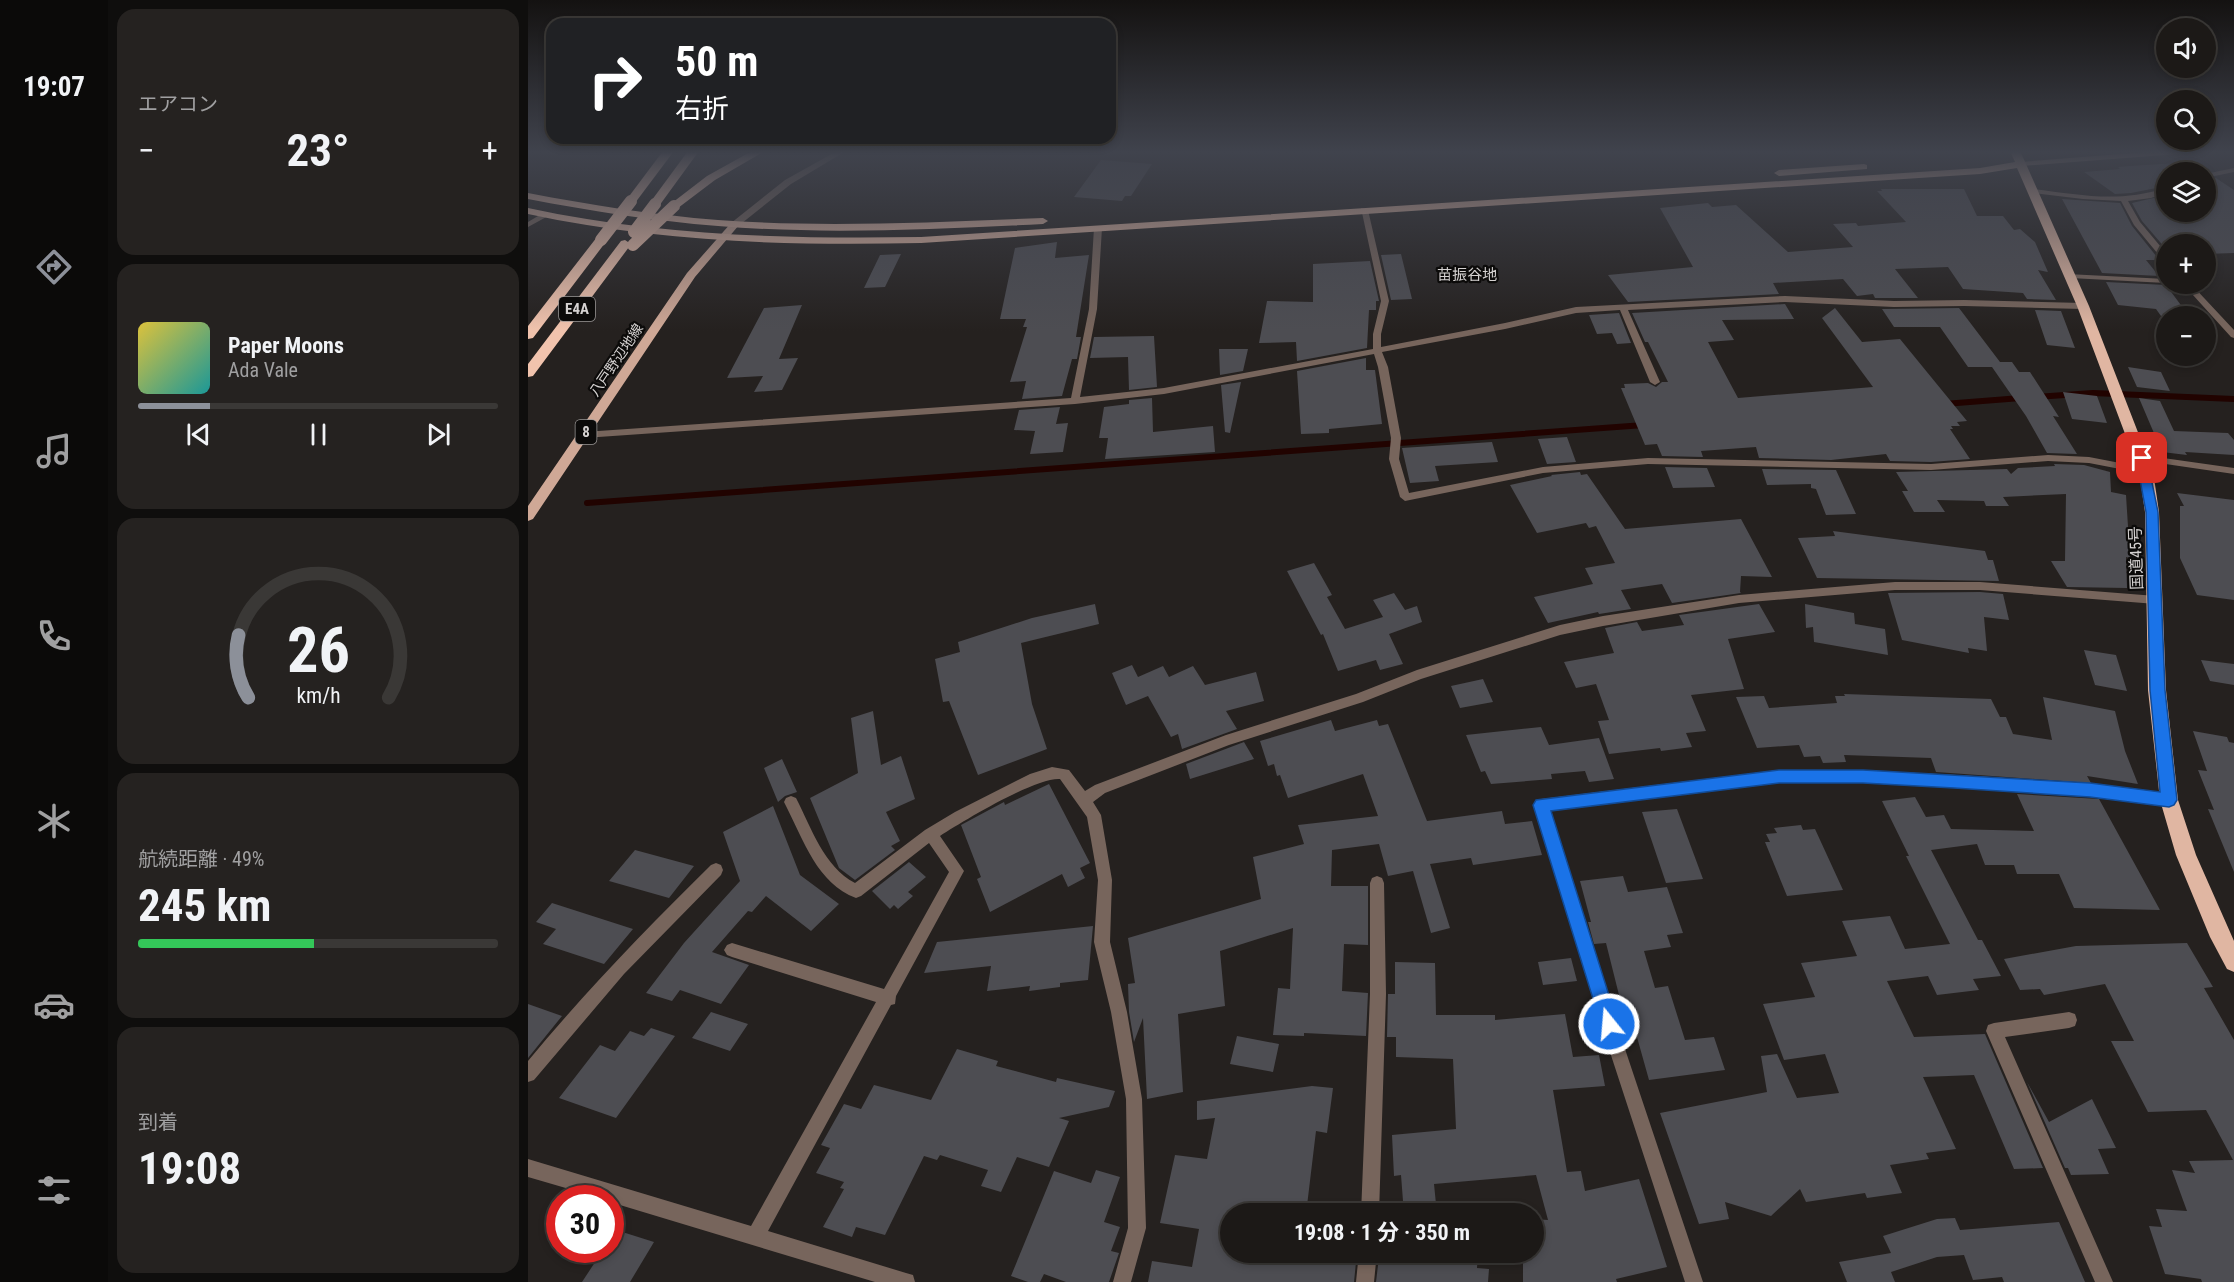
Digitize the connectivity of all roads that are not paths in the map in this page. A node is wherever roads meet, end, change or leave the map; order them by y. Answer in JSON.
{"nodes":[{"id":1,"x":1364,"y":210,"type":"edge"},
{"id":2,"x":528,"y":211,"type":"edge"},
{"id":3,"x":600,"y":211,"type":"edge"},
{"id":4,"x":618,"y":211,"type":"edge"},
{"id":5,"x":651,"y":211,"type":"edge"},
{"id":6,"x":668,"y":211,"type":"edge"},
{"id":7,"x":752,"y":211,"type":"edge"},
{"id":8,"x":1190,"y":211,"type":"edge"},
{"id":9,"x":1352,"y":211,"type":"edge"},
{"id":10,"x":2041,"y":211,"type":"edge"},
{"id":11,"x":2130,"y":211,"type":"edge"},
{"id":12,"x":546,"y":215,"type":"junction"},
{"id":13,"x":528,"y":225,"type":"edge"},
{"id":14,"x":734,"y":225,"type":"junction"},
{"id":15,"x":1098,"y":228,"type":"junction"},
{"id":16,"x":722,"y":237,"type":"junction"},
{"id":17,"x":629,"y":244,"type":"junction"},
{"id":18,"x":2156,"y":246,"type":"edge"},
{"id":19,"x":2070,"y":276,"type":"junction"},
{"id":20,"x":2156,"y":280,"type":"edge"},
{"id":21,"x":2196,"y":294,"type":"edge"},
{"id":22,"x":2082,"y":306,"type":"junction"},
{"id":23,"x":1623,"y":308,"type":"junction"},
{"id":24,"x":528,"y":335,"type":"edge"},
{"id":25,"x":2234,"y":335,"type":"edge"},
{"id":26,"x":1377,"y":350,"type":"junction"},
{"id":27,"x":528,"y":373,"type":"edge"},
{"id":28,"x":1655,"y":382,"type":"dead end"},
{"id":29,"x":1075,"y":401,"type":"junction"},
{"id":30,"x":584,"y":435,"type":"junction"},
{"id":31,"x":2144,"y":464,"type":"junction"},
{"id":32,"x":2234,"y":471,"type":"edge"},
{"id":33,"x":528,"y":516,"type":"edge"},
{"id":34,"x":2156,"y":600,"type":"junction"},
{"id":35,"x":1084,"y":800,"type":"junction"},
{"id":36,"x":2169,"y":800,"type":"junction"},
{"id":37,"x":792,"y":802,"type":"dead end"},
{"id":38,"x":930,"y":834,"type":"junction"},
{"id":39,"x":716,"y":870,"type":"dead end"},
{"id":40,"x":1377,"y":883,"type":"dead end"},
{"id":41,"x":732,"y":950,"type":"dead end"},
{"id":42,"x":2234,"y":962,"type":"edge"},
{"id":43,"x":889,"y":998,"type":"junction"},
{"id":44,"x":2069,"y":1020,"type":"dead end"},
{"id":45,"x":528,"y":1074,"type":"edge"},
{"id":46,"x":528,"y":1168,"type":"edge"},
{"id":47,"x":1370,"y":1203,"type":"edge"},
{"id":48,"x":755,"y":1236,"type":"junction"},
{"id":49,"x":1367,"y":1263,"type":"edge"},
{"id":50,"x":906,"y":1282,"type":"edge"},
{"id":51,"x":1122,"y":1282,"type":"edge"},
{"id":52,"x":1365,"y":1282,"type":"edge"},
{"id":53,"x":1694,"y":1282,"type":"edge"},
{"id":54,"x":2104,"y":1282,"type":"edge"}],
"edges":[{"from":1,"to":26,"type":"street"},
{"from":2,"to":12,"type":"highway"},
{"from":3,"to":14,"type":"highway"},
{"from":4,"to":24,"type":"highway","number":"E4A","bridge":true},
{"from":5,"to":17,"type":"highway","number":"E4A","bridge":true},
{"from":6,"to":17,"type":"highway","bridge":true},
{"from":7,"to":14,"type":"street"},
{"from":8,"to":14,"type":"highway"},
{"from":9,"to":15,"type":"highway"},
{"from":10,"to":19,"type":"highway","name":"国道45号"},
{"from":11,"to":18,"type":"street"},
{"from":12,"to":13,"type":"street"},
{"from":12,"to":16,"type":"highway"},
{"from":14,"to":16,"type":"main road","name":"八戸野辺地線","number":"8"},
{"from":15,"to":16,"type":"highway"},
{"from":15,"to":29,"type":"street"},
{"from":16,"to":30,"type":"main road","name":"八戸野辺地線","number":"8"},
{"from":17,"to":27,"type":"highway","number":"E4A"},
{"from":19,"to":20,"type":"street"},
{"from":19,"to":22,"type":"highway","name":"国道45号"},
{"from":21,"to":25,"type":"street"},
{"from":22,"to":23,"type":"street"},
{"from":22,"to":31,"type":"highway","name":"国道45号"},
{"from":23,"to":26,"type":"street"},
{"from":23,"to":28,"type":"street"},
{"from":26,"to":29,"type":"street"},
{"from":26,"to":31,"type":"street"},
{"from":29,"to":30,"type":"street"},
{"from":30,"to":33,"type":"main road","name":"八戸野辺地線","number":"8"},
{"from":31,"to":32,"type":"street"},
{"from":31,"to":34,"type":"highway","name":"国道45号"},
{"from":34,"to":35,"type":"street"},
{"from":34,"to":36,"type":"highway","name":"国道45号"},
{"from":35,"to":38,"type":"street"},
{"from":35,"to":51,"type":"street"},
{"from":36,"to":42,"type":"highway","name":"国道45号"},
{"from":36,"to":53,"type":"street"},
{"from":37,"to":38,"type":"street"},
{"from":38,"to":43,"type":"street"},
{"from":39,"to":45,"type":"street"},
{"from":40,"to":47,"type":"street"},
{"from":41,"to":43,"type":"street"},
{"from":43,"to":48,"type":"street"},
{"from":44,"to":54,"type":"street"},
{"from":46,"to":48,"type":"street"},
{"from":48,"to":50,"type":"street"},
{"from":49,"to":52,"type":"street"}]}
